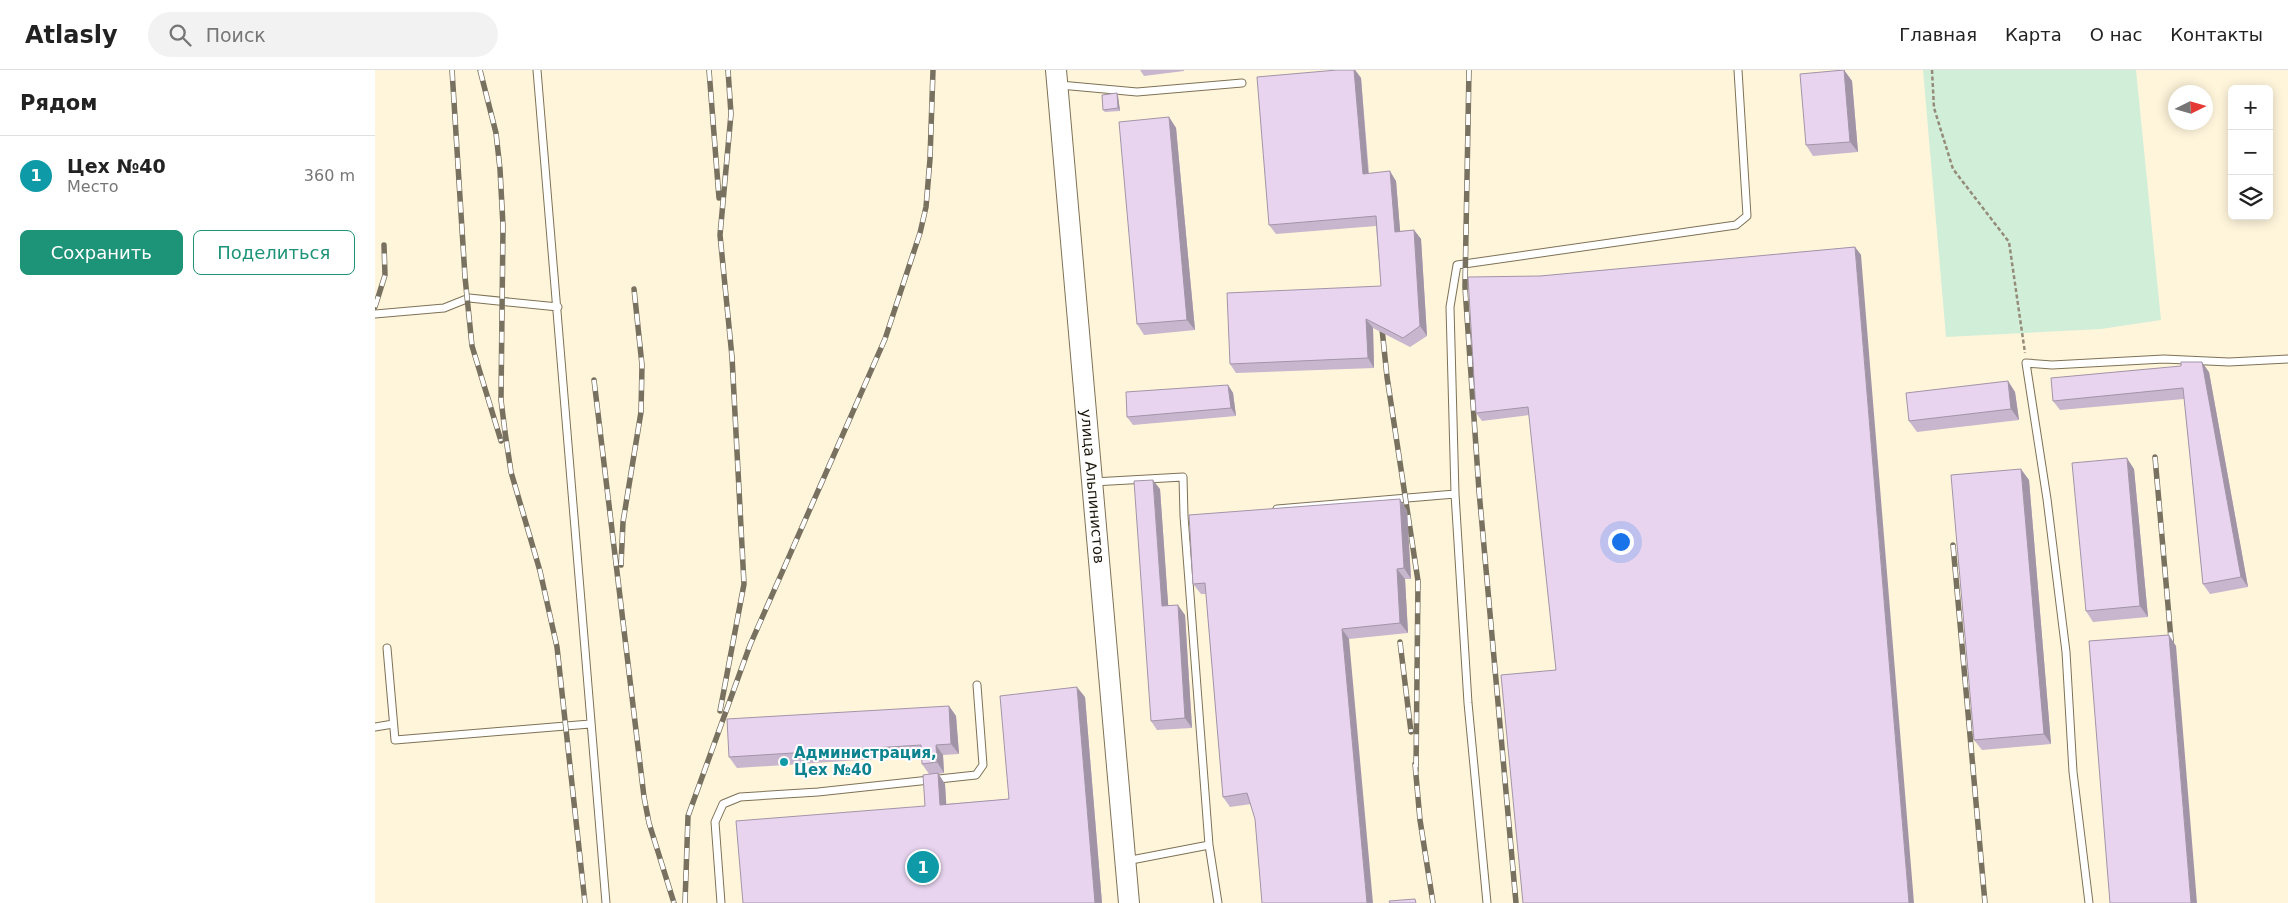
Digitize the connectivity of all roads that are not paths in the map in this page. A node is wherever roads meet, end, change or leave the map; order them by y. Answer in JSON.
{"nodes":[{"id":1,"x":537,"y":70,"type":"edge"},
{"id":2,"x":1738,"y":70,"type":"edge"},
{"id":3,"x":1057,"y":77,"type":"edge"},
{"id":4,"x":1242,"y":83,"type":"dead end"},
{"id":5,"x":558,"y":307,"type":"junction"},
{"id":6,"x":375,"y":314,"type":"edge"},
{"id":7,"x":2288,"y":359,"type":"edge"},
{"id":8,"x":1092,"y":482,"type":"junction"},
{"id":9,"x":1455,"y":494,"type":"junction"},
{"id":10,"x":1271,"y":509,"type":"edge"},
{"id":11,"x":1194,"y":515,"type":"edge"},
{"id":12,"x":1184,"y":516,"type":"junction"},
{"id":13,"x":387,"y":648,"type":"dead end"},
{"id":14,"x":977,"y":685,"type":"dead end"},
{"id":15,"x":393,"y":724,"type":"junction"},
{"id":16,"x":590,"y":724,"type":"junction"},
{"id":17,"x":375,"y":726,"type":"edge"},
{"id":18,"x":1209,"y":845,"type":"junction"},
{"id":19,"x":1125,"y":861,"type":"junction"},
{"id":20,"x":606,"y":903,"type":"edge"},
{"id":21,"x":721,"y":903,"type":"edge"},
{"id":22,"x":1129,"y":903,"type":"edge"},
{"id":23,"x":1219,"y":903,"type":"edge"},
{"id":24,"x":1487,"y":903,"type":"edge"},
{"id":25,"x":2089,"y":903,"type":"edge"}],
"edges":[{"from":1,"to":5,"type":"lane"},
{"from":2,"to":9,"type":"lane"},
{"from":3,"to":4,"type":"lane"},
{"from":3,"to":8,"type":"main road","name":"улица Альпинистов"},
{"from":5,"to":6,"type":"lane"},
{"from":5,"to":16,"type":"lane"},
{"from":7,"to":25,"type":"lane"},
{"from":8,"to":12,"type":"lane"},
{"from":8,"to":19,"type":"main road","name":"улица Альпинистов"},
{"from":9,"to":10,"type":"lane"},
{"from":9,"to":24,"type":"lane"},
{"from":11,"to":12,"type":"lane"},
{"from":12,"to":18,"type":"lane"},
{"from":13,"to":15,"type":"lane"},
{"from":14,"to":21,"type":"lane"},
{"from":15,"to":16,"type":"lane"},
{"from":15,"to":17,"type":"lane"},
{"from":16,"to":20,"type":"lane"},
{"from":18,"to":19,"type":"lane"},
{"from":18,"to":23,"type":"lane"},
{"from":19,"to":22,"type":"main road","name":"улица Альпинистов"}]}
